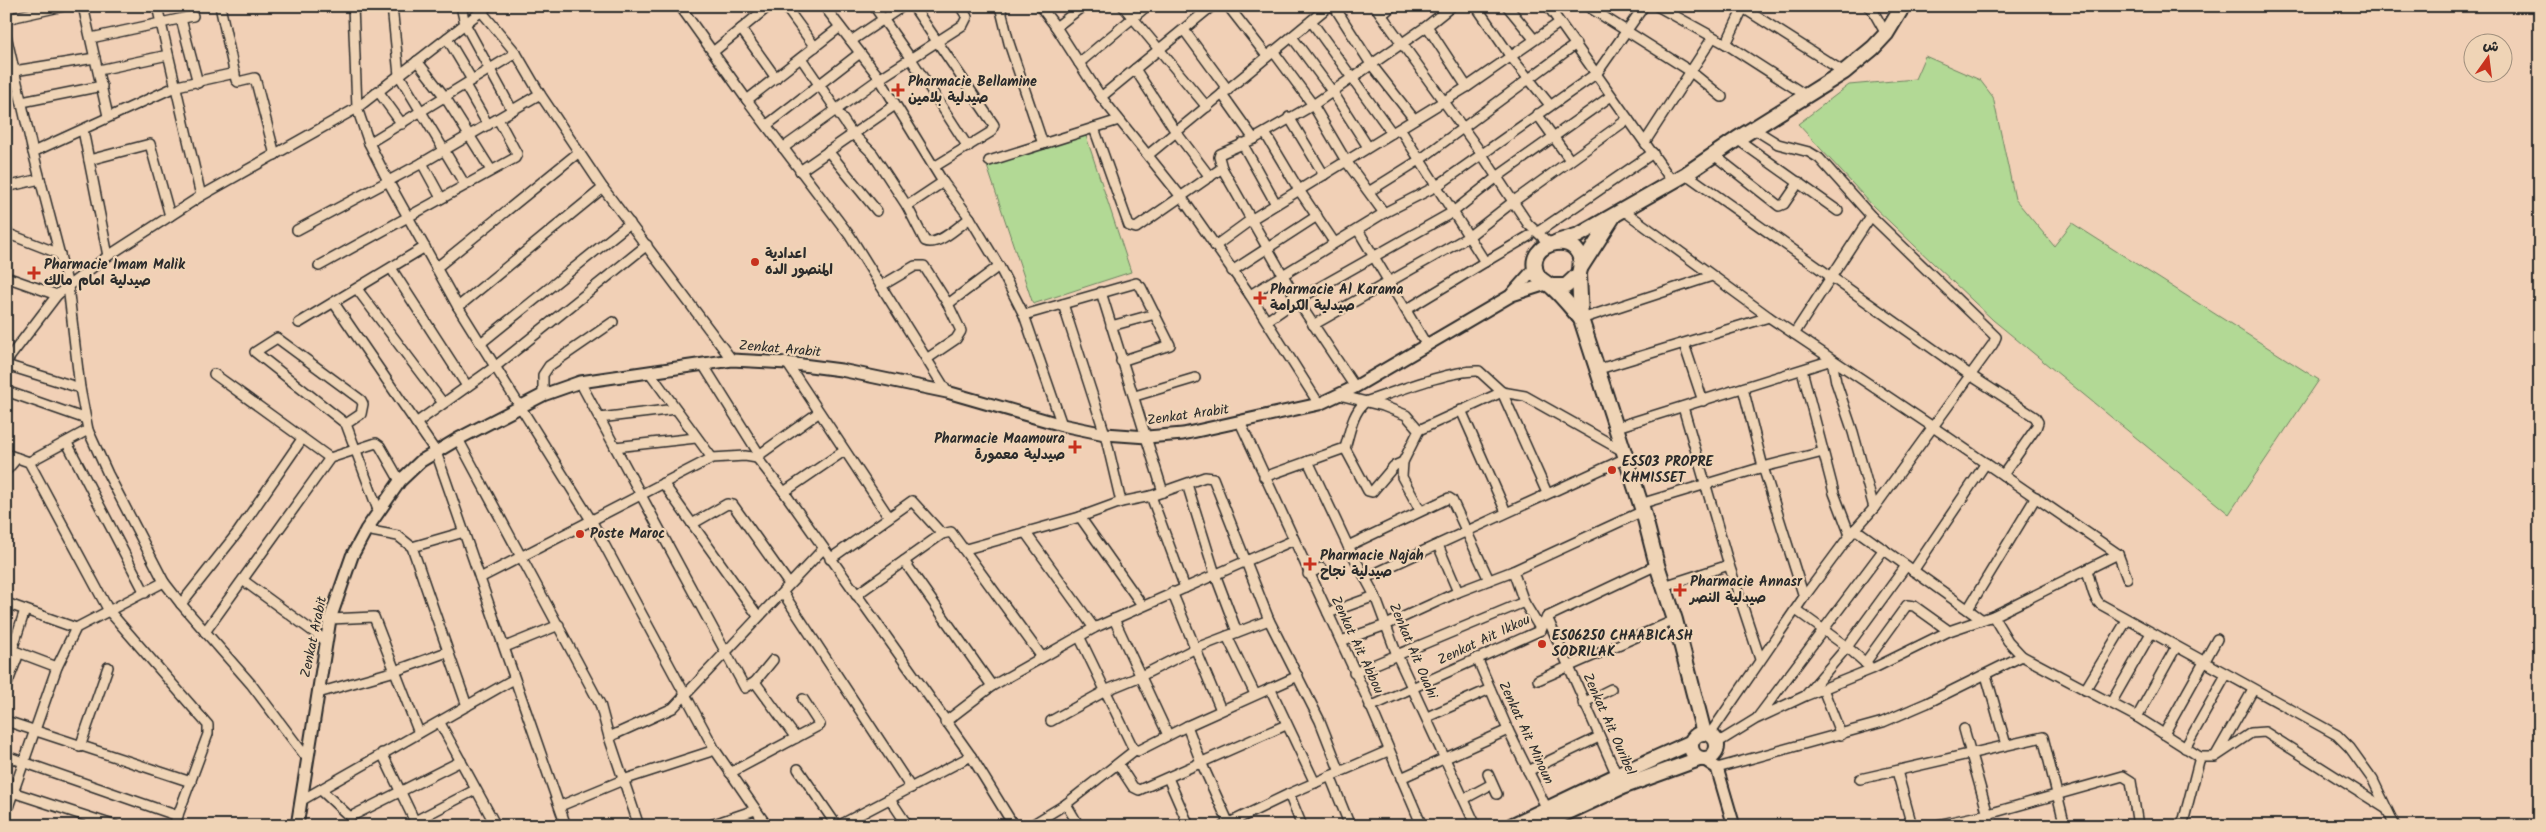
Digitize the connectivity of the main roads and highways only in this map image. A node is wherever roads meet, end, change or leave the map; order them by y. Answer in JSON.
{"nodes":[{"id":1,"x":1903,"y":6,"type":"edge"},
{"id":2,"x":1619,"y":212,"type":"junction"},
{"id":3,"x":1553,"y":243,"type":"junction"},
{"id":4,"x":1580,"y":271,"type":"junction"},
{"id":5,"x":1549,"y":285,"type":"junction"},
{"id":6,"x":1581,"y":319,"type":"junction"},
{"id":7,"x":1710,"y":736,"type":"junction"},
{"id":8,"x":1690,"y":744,"type":"junction"},
{"id":9,"x":1707,"y":762,"type":"junction"},
{"id":10,"x":1619,"y":781,"type":"junction"},
{"id":11,"x":1550,"y":815,"type":"junction"},
{"id":12,"x":1511,"y":826,"type":"edge"},
{"id":13,"x":1538,"y":826,"type":"edge"}],
"edges":[{"from":1,"to":2,"type":"main road"},
{"from":2,"to":3,"type":"main road"},
{"from":2,"to":4,"type":"main road"},
{"from":3,"to":4,"type":"main road"},
{"from":3,"to":5,"type":"main road"},
{"from":4,"to":5,"type":"main road"},
{"from":4,"to":6,"type":"main road"},
{"from":5,"to":6,"type":"main road"},
{"from":6,"to":7,"type":"main road"},
{"from":7,"to":8,"type":"main road"},
{"from":7,"to":9,"type":"main road"},
{"from":8,"to":9,"type":"main road"},
{"from":8,"to":10,"type":"main road"},
{"from":9,"to":10,"type":"main road"},
{"from":10,"to":11,"type":"main road"},
{"from":11,"to":12,"type":"main road"},
{"from":11,"to":13,"type":"main road"}]}
